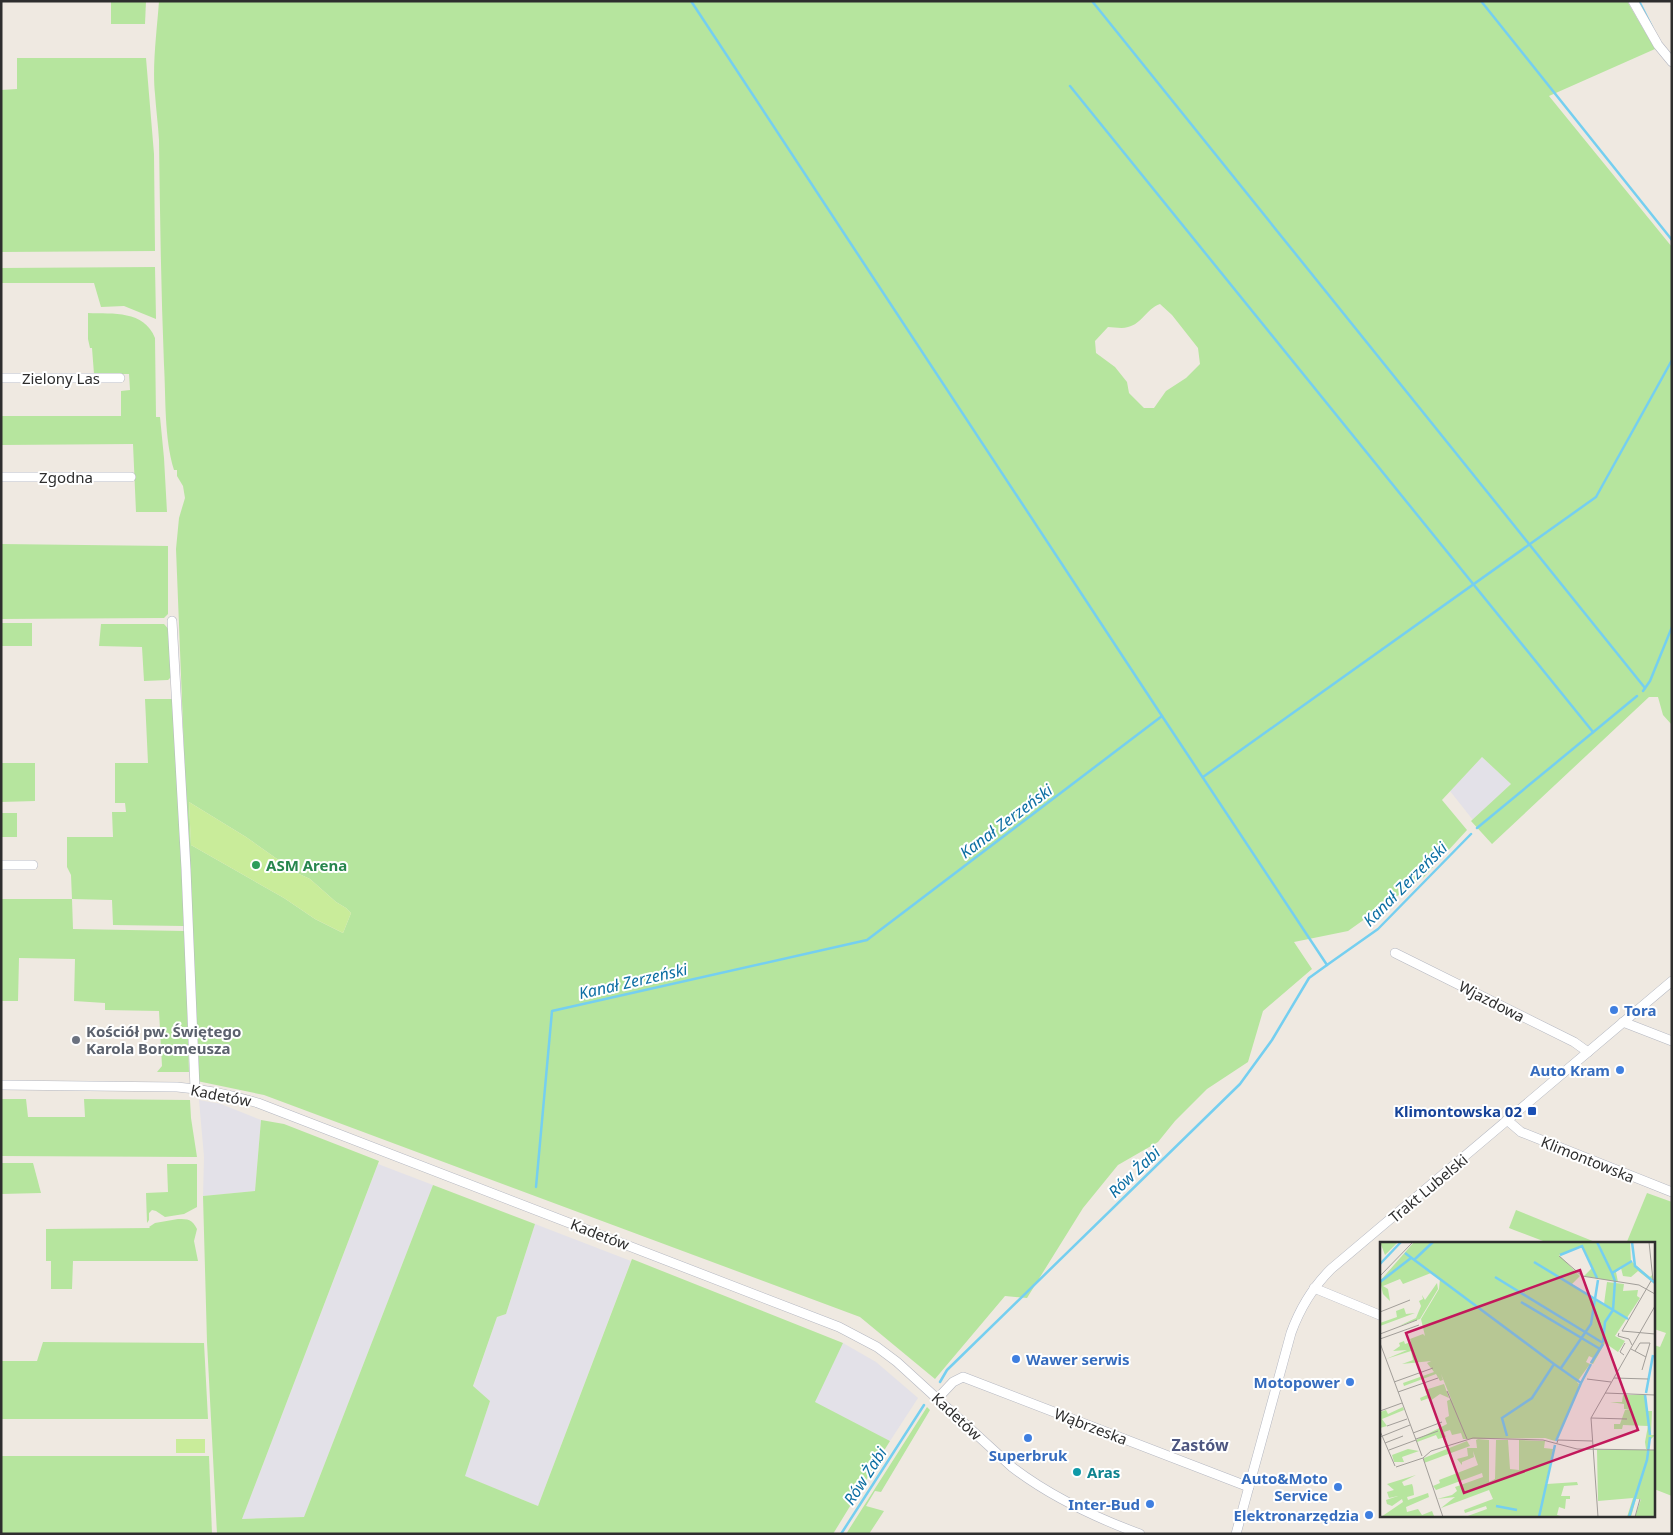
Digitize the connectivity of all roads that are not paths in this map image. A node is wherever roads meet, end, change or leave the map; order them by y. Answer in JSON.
{"nodes":[{"id":1,"x":1633,"y":1,"type":"edge"},
{"id":2,"x":1672,"y":62,"type":"edge"},
{"id":3,"x":1,"y":378,"type":"edge"},
{"id":4,"x":120,"y":378,"type":"dead end"},
{"id":5,"x":1,"y":477,"type":"edge"},
{"id":6,"x":131,"y":477,"type":"dead end"},
{"id":7,"x":172,"y":621,"type":"dead end"},
{"id":8,"x":33,"y":864,"type":"dead end"},
{"id":9,"x":1,"y":865,"type":"edge"},
{"id":10,"x":1395,"y":952,"type":"dead end"},
{"id":11,"x":1672,"y":981,"type":"edge"},
{"id":12,"x":1623,"y":1022,"type":"junction"},
{"id":13,"x":1672,"y":1041,"type":"edge"},
{"id":14,"x":1588,"y":1052,"type":"junction"},
{"id":15,"x":1,"y":1085,"type":"edge"},
{"id":16,"x":195,"y":1088,"type":"junction"},
{"id":17,"x":1507,"y":1120,"type":"junction"},
{"id":18,"x":1672,"y":1192,"type":"edge"},
{"id":19,"x":1314,"y":1288,"type":"junction"},
{"id":20,"x":1380,"y":1315,"type":"edge"},
{"id":21,"x":938,"y":1398,"type":"junction"},
{"id":22,"x":1250,"y":1487,"type":"junction"},
{"id":23,"x":1140,"y":1534,"type":"edge"},
{"id":24,"x":1236,"y":1534,"type":"edge"}],
"edges":[{"from":1,"to":2,"type":"street"},
{"from":3,"to":4,"type":"street","name":"Zielony Las"},
{"from":5,"to":6,"type":"street","name":"Zgodna"},
{"from":7,"to":16,"type":"street"},
{"from":8,"to":9,"type":"street"},
{"from":10,"to":14,"type":"street","name":"Wjazdowa"},
{"from":11,"to":12,"type":"street","name":"Trakt Lubelski"},
{"from":12,"to":13,"type":"street"},
{"from":12,"to":14,"type":"street","name":"Trakt Lubelski"},
{"from":14,"to":17,"type":"street","name":"Trakt Lubelski"},
{"from":15,"to":16,"type":"street","name":"Kadetów"},
{"from":16,"to":21,"type":"street","name":"Kadetów"},
{"from":17,"to":18,"type":"street","name":"Klimontowska"},
{"from":17,"to":19,"type":"street","name":"Trakt Lubelski"},
{"from":19,"to":20,"type":"street"},
{"from":19,"to":22,"type":"street","name":"Trakt Lubelski"},
{"from":21,"to":22,"type":"street","name":"Wąbrzeska"},
{"from":21,"to":23,"type":"street","name":"Kadetów"},
{"from":22,"to":24,"type":"street","name":"Trakt Lubelski"}]}
